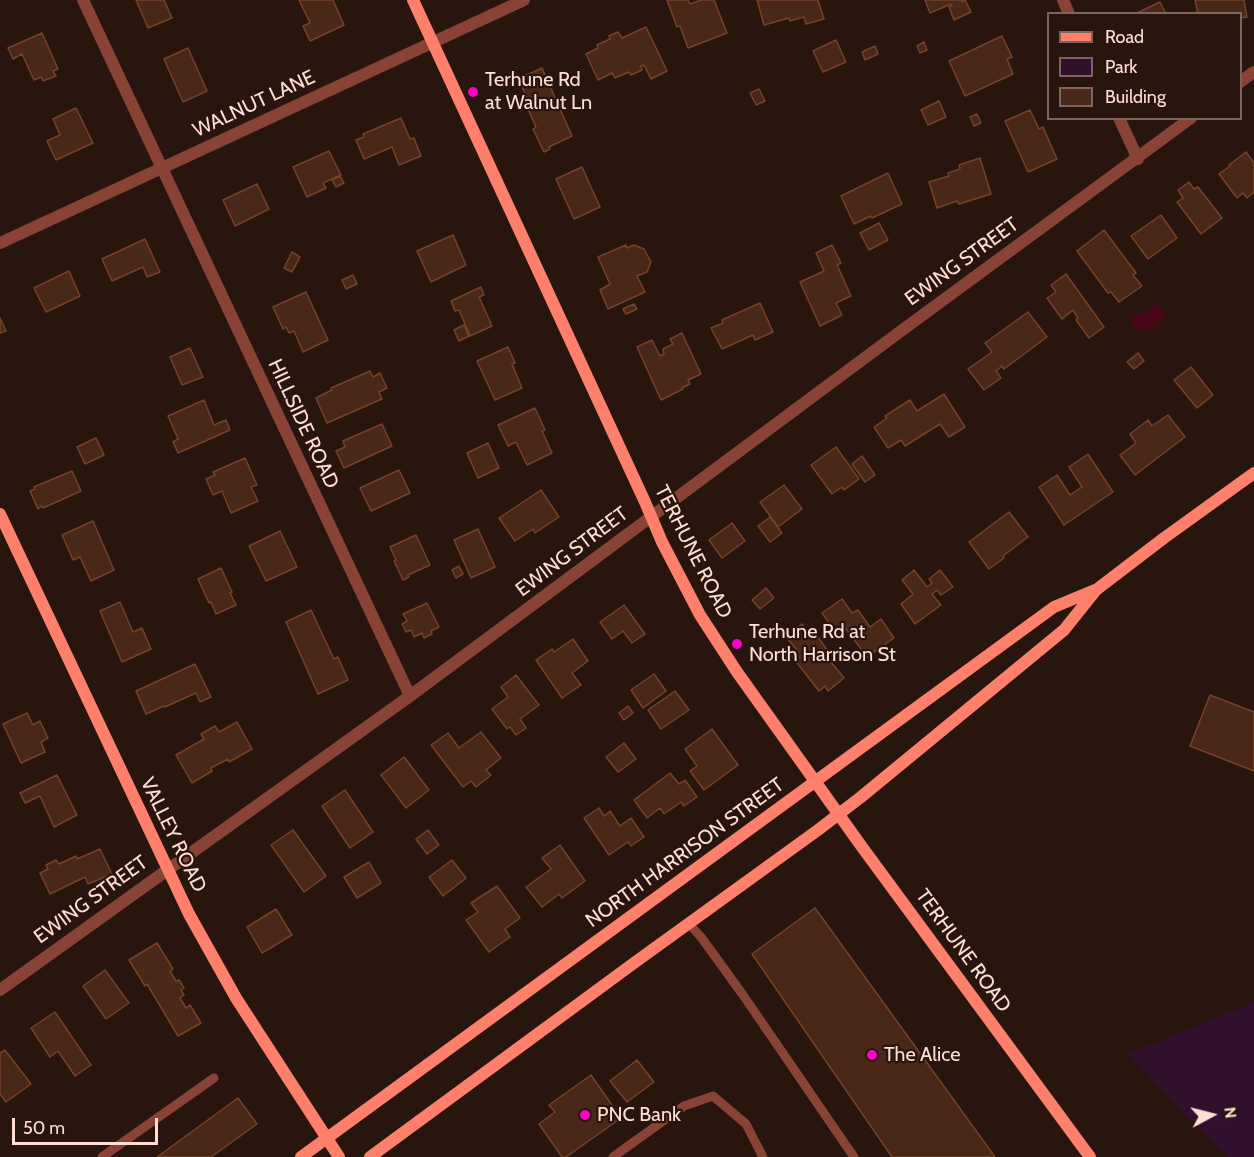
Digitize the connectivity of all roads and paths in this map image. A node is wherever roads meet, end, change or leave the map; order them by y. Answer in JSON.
{"nodes":[{"id":1,"x":83,"y":0,"type":"edge"},
{"id":2,"x":412,"y":0,"type":"edge"},
{"id":3,"x":524,"y":0,"type":"edge"},
{"id":4,"x":432,"y":42,"type":"junction"},
{"id":5,"x":1120,"y":120,"type":"edge"},
{"id":6,"x":1188,"y":120,"type":"edge"},
{"id":7,"x":1138,"y":159,"type":"junction"},
{"id":8,"x":161,"y":168,"type":"junction"},
{"id":9,"x":0,"y":243,"type":"edge"},
{"id":10,"x":1254,"y":473,"type":"edge"},
{"id":11,"x":0,"y":514,"type":"edge"},
{"id":12,"x":651,"y":517,"type":"junction"},
{"id":13,"x":1096,"y":590,"type":"junction"},
{"id":14,"x":410,"y":696,"type":"junction"},
{"id":15,"x":815,"y":781,"type":"junction"},
{"id":16,"x":839,"y":814,"type":"junction"},
{"id":17,"x":167,"y":869,"type":"junction"},
{"id":18,"x":688,"y":924,"type":"junction"},
{"id":19,"x":0,"y":990,"type":"edge"},
{"id":20,"x":214,"y":1078,"type":"dead end"},
{"id":21,"x":327,"y":1139,"type":"junction"},
{"id":22,"x":102,"y":1157,"type":"edge"},
{"id":23,"x":302,"y":1157,"type":"edge"},
{"id":24,"x":339,"y":1157,"type":"edge"},
{"id":25,"x":370,"y":1157,"type":"edge"},
{"id":26,"x":613,"y":1157,"type":"edge"},
{"id":27,"x":763,"y":1157,"type":"edge"},
{"id":28,"x":854,"y":1157,"type":"edge"},
{"id":29,"x":1090,"y":1157,"type":"edge"}],
"edges":[{"from":1,"to":8,"type":"street","name":"HILLSIDE ROAD"},
{"from":2,"to":4,"type":"street","name":"TERHUNE ROAD"},
{"from":3,"to":4,"type":"street","name":"WALNUT LANE"},
{"from":4,"to":8,"type":"street","name":"WALNUT LANE"},
{"from":4,"to":12,"type":"street","name":"TERHUNE ROAD"},
{"from":5,"to":7,"type":"street"},
{"from":6,"to":7,"type":"street","name":"EWING STREET"},
{"from":7,"to":12,"type":"street","name":"EWING STREET"},
{"from":8,"to":9,"type":"street","name":"WALNUT LANE"},
{"from":8,"to":14,"type":"street","name":"HILLSIDE ROAD"},
{"from":10,"to":13,"type":"street","name":"NORTH HARRISON STREET"},
{"from":11,"to":17,"type":"street","name":"VALLEY ROAD"},
{"from":12,"to":14,"type":"street","name":"EWING STREET"},
{"from":12,"to":15,"type":"street","name":"TERHUNE ROAD"},
{"from":13,"to":15,"type":"street","name":"NORTH HARRISON STREET"},
{"from":13,"to":16,"type":"street","name":"NORTH HARRISON STREET"},
{"from":14,"to":17,"type":"street","name":"EWING STREET"},
{"from":15,"to":16,"type":"street","name":"TERHUNE ROAD"},
{"from":15,"to":21,"type":"street","name":"NORTH HARRISON STREET"},
{"from":16,"to":18,"type":"street","name":"NORTH HARRISON STREET"},
{"from":16,"to":29,"type":"street","name":"TERHUNE ROAD"},
{"from":17,"to":19,"type":"street","name":"EWING STREET"},
{"from":17,"to":21,"type":"street","name":"VALLEY ROAD"},
{"from":18,"to":25,"type":"street","name":"NORTH HARRISON STREET"},
{"from":18,"to":28,"type":"lane"},
{"from":20,"to":22,"type":"lane"},
{"from":21,"to":23,"type":"street","name":"NORTH HARRISON STREET"},
{"from":21,"to":24,"type":"street","name":"VALLEY ROAD"},
{"from":26,"to":27,"type":"lane"}]}
